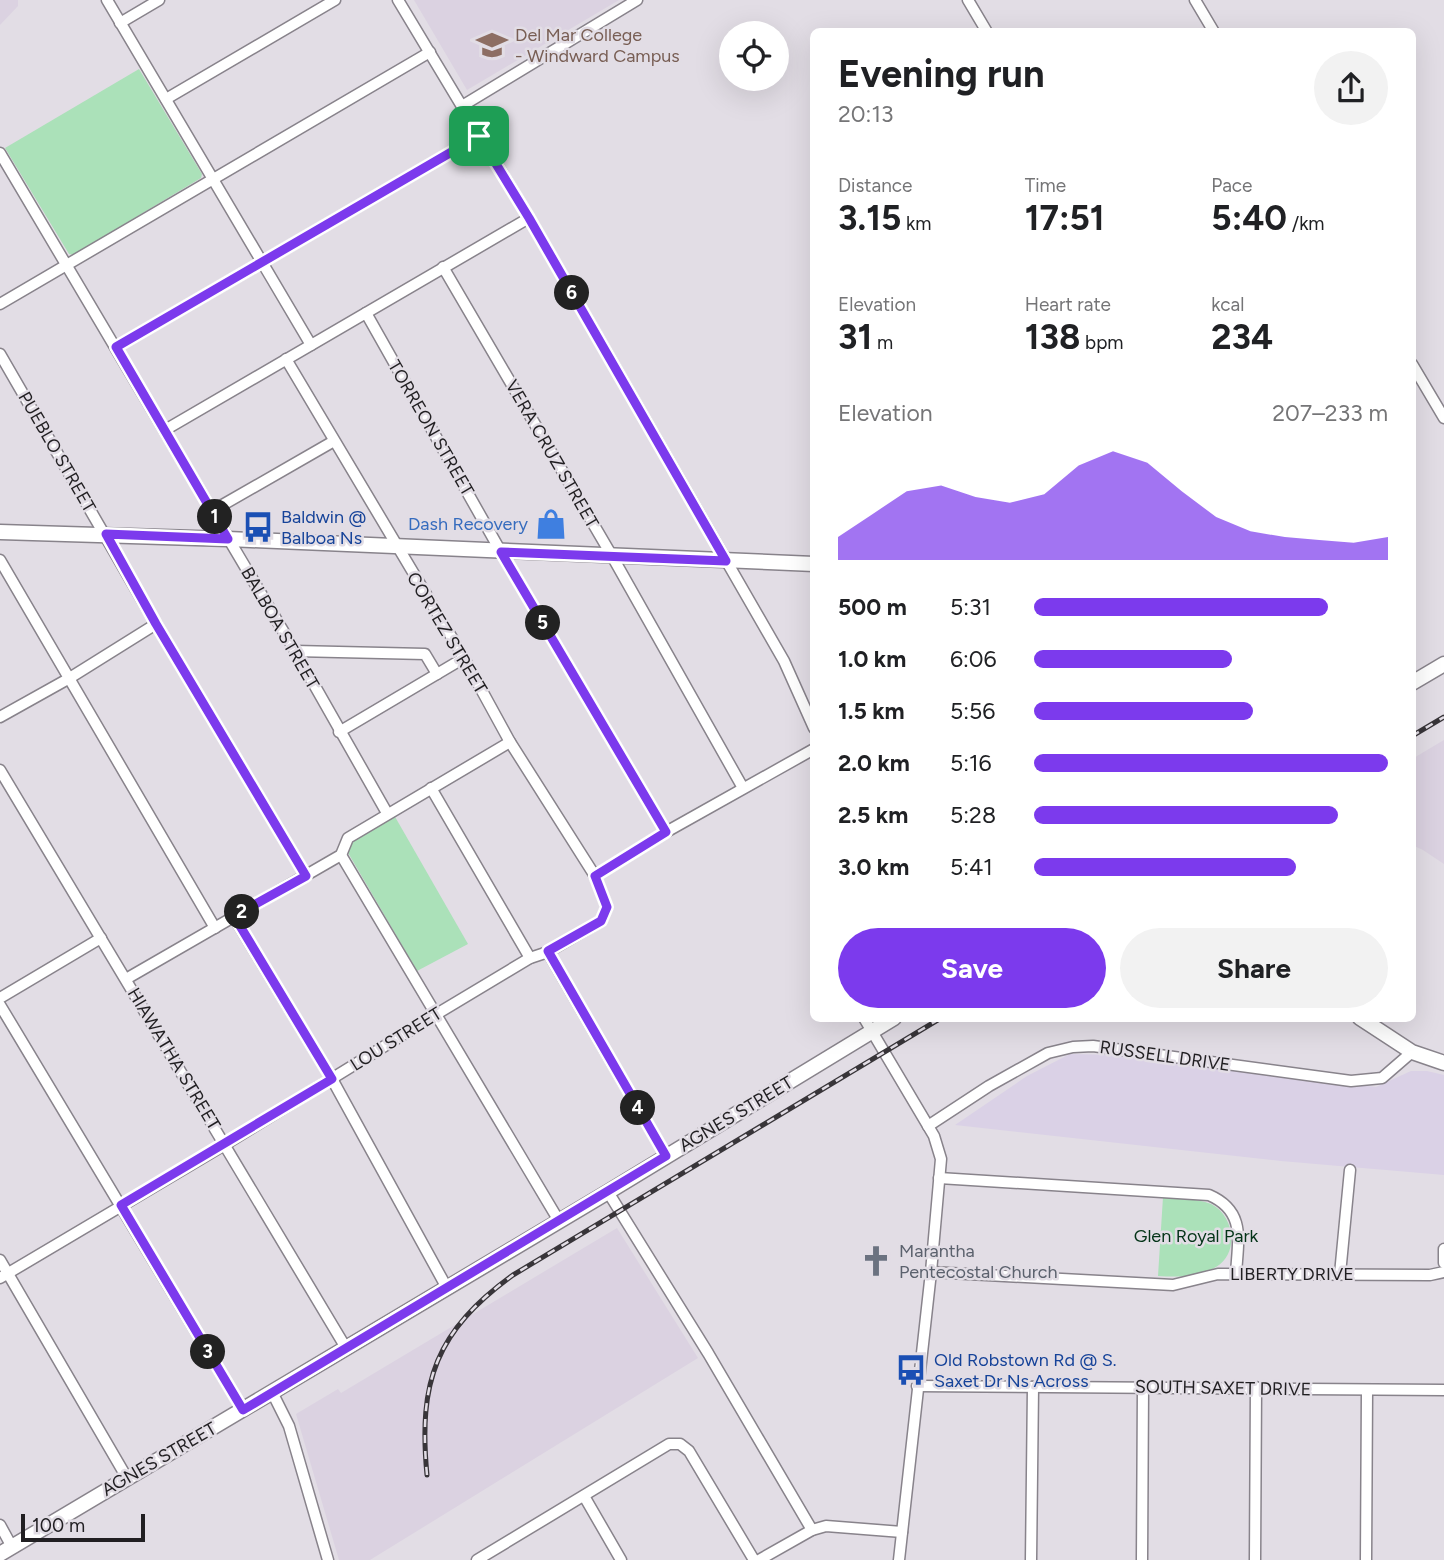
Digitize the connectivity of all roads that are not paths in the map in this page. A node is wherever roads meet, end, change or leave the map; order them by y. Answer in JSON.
{"nodes":[{"id":1,"x":107,"y":0,"type":"edge"},
{"id":2,"x":159,"y":0,"type":"edge"},
{"id":3,"x":335,"y":0,"type":"edge"},
{"id":4,"x":398,"y":0,"type":"edge"},
{"id":5,"x":637,"y":0,"type":"edge"},
{"id":6,"x":968,"y":0,"type":"edge"},
{"id":7,"x":1195,"y":0,"type":"edge"},
{"id":8,"x":120,"y":23,"type":"junction"},
{"id":9,"x":985,"y":28,"type":"edge"},
{"id":10,"x":1212,"y":28,"type":"edge"},
{"id":11,"x":430,"y":52,"type":"junction"},
{"id":12,"x":166,"y":99,"type":"junction"},
{"id":13,"x":462,"y":106,"type":"junction"},
{"id":14,"x":479,"y":136,"type":"junction"},
{"id":15,"x":0,"y":153,"type":"edge"},
{"id":16,"x":213,"y":178,"type":"junction"},
{"id":17,"x":529,"y":218,"type":"junction"},
{"id":18,"x":261,"y":262,"type":"junction"},
{"id":19,"x":67,"y":264,"type":"junction"},
{"id":20,"x":443,"y":267,"type":"junction"},
{"id":21,"x":0,"y":304,"type":"edge"},
{"id":22,"x":366,"y":313,"type":"junction"},
{"id":23,"x":311,"y":345,"type":"junction"},
{"id":24,"x":116,"y":347,"type":"junction"},
{"id":25,"x":0,"y":354,"type":"edge"},
{"id":26,"x":286,"y":359,"type":"junction"},
{"id":27,"x":1416,"y":371,"type":"edge"},
{"id":28,"x":1444,"y":418,"type":"edge"},
{"id":29,"x":165,"y":430,"type":"junction"},
{"id":30,"x":334,"y":441,"type":"junction"},
{"id":31,"x":212,"y":511,"type":"junction"},
{"id":32,"x":0,"y":532,"type":"edge"},
{"id":33,"x":106,"y":534,"type":"junction"},
{"id":34,"x":228,"y":539,"type":"junction"},
{"id":35,"x":396,"y":546,"type":"junction"},
{"id":36,"x":501,"y":552,"type":"junction"},
{"id":37,"x":612,"y":556,"type":"junction"},
{"id":38,"x":0,"y":559,"type":"edge"},
{"id":39,"x":726,"y":561,"type":"junction"},
{"id":40,"x":810,"y":564,"type":"edge"},
{"id":41,"x":156,"y":624,"type":"junction"},
{"id":42,"x":295,"y":651,"type":"junction"},
{"id":43,"x":464,"y":658,"type":"junction"},
{"id":44,"x":1444,"y":664,"type":"edge"},
{"id":45,"x":437,"y":674,"type":"junction"},
{"id":46,"x":68,"y":678,"type":"junction"},
{"id":47,"x":1416,"y":681,"type":"edge"},
{"id":48,"x":0,"y":717,"type":"edge"},
{"id":49,"x":810,"y":719,"type":"edge"},
{"id":50,"x":339,"y":732,"type":"junction"},
{"id":51,"x":510,"y":742,"type":"junction"},
{"id":52,"x":810,"y":751,"type":"edge"},
{"id":53,"x":0,"y":771,"type":"edge"},
{"id":54,"x":431,"y":788,"type":"junction"},
{"id":55,"x":743,"y":788,"type":"junction"},
{"id":56,"x":387,"y":813,"type":"junction"},
{"id":57,"x":666,"y":832,"type":"junction"},
{"id":58,"x":341,"y":855,"type":"junction"},
{"id":59,"x":306,"y":876,"type":"junction"},
{"id":60,"x":595,"y":876,"type":"junction"},
{"id":61,"x":607,"y":907,"type":"joint"},
{"id":62,"x":234,"y":916,"type":"junction"},
{"id":63,"x":215,"y":928,"type":"junction"},
{"id":64,"x":101,"y":938,"type":"junction"},
{"id":65,"x":548,"y":951,"type":"junction"},
{"id":66,"x":530,"y":958,"type":"junction"},
{"id":67,"x":126,"y":979,"type":"junction"},
{"id":68,"x":0,"y":998,"type":"edge"},
{"id":69,"x":0,"y":1005,"type":"edge"},
{"id":70,"x":435,"y":1015,"type":"junction"},
{"id":71,"x":866,"y":1022,"type":"edge"},
{"id":72,"x":888,"y":1022,"type":"edge"},
{"id":73,"x":1366,"y":1022,"type":"edge"},
{"id":74,"x":871,"y":1033,"type":"junction"},
{"id":75,"x":1412,"y":1052,"type":"junction"},
{"id":76,"x":1444,"y":1063,"type":"edge"},
{"id":77,"x":332,"y":1079,"type":"junction"},
{"id":78,"x":928,"y":1126,"type":"junction"},
{"id":79,"x":226,"y":1144,"type":"junction"},
{"id":80,"x":666,"y":1156,"type":"junction"},
{"id":81,"x":1350,"y":1170,"type":"dead end"},
{"id":82,"x":939,"y":1178,"type":"junction"},
{"id":83,"x":608,"y":1192,"type":"junction"},
{"id":84,"x":121,"y":1205,"type":"junction"},
{"id":85,"x":559,"y":1221,"type":"junction"},
{"id":86,"x":1444,"y":1249,"type":"edge"},
{"id":87,"x":0,"y":1261,"type":"edge"},
{"id":88,"x":1444,"y":1263,"type":"edge"},
{"id":89,"x":931,"y":1272,"type":"junction"},
{"id":90,"x":1444,"y":1272,"type":"edge"},
{"id":91,"x":1236,"y":1274,"type":"junction"},
{"id":92,"x":1340,"y":1274,"type":"junction"},
{"id":93,"x":4,"y":1276,"type":"edge"},
{"id":94,"x":447,"y":1288,"type":"junction"},
{"id":95,"x":346,"y":1349,"type":"junction"},
{"id":96,"x":917,"y":1386,"type":"junction"},
{"id":97,"x":1033,"y":1387,"type":"junction"},
{"id":98,"x":1143,"y":1387,"type":"junction"},
{"id":99,"x":1256,"y":1387,"type":"junction"},
{"id":100,"x":1444,"y":1390,"type":"edge"},
{"id":101,"x":1367,"y":1391,"type":"junction"},
{"id":102,"x":272,"y":1392,"type":"junction"},
{"id":103,"x":243,"y":1410,"type":"junction"},
{"id":104,"x":127,"y":1478,"type":"junction"},
{"id":105,"x":584,"y":1496,"type":"junction"},
{"id":106,"x":0,"y":1525,"type":"edge"},
{"id":107,"x":812,"y":1530,"type":"junction"},
{"id":108,"x":902,"y":1532,"type":"junction"},
{"id":109,"x":6,"y":1550,"type":"edge"},
{"id":110,"x":328,"y":1560,"type":"edge"},
{"id":111,"x":477,"y":1560,"type":"edge"},
{"id":112,"x":621,"y":1560,"type":"edge"},
{"id":113,"x":754,"y":1560,"type":"edge"},
{"id":114,"x":760,"y":1560,"type":"edge"},
{"id":115,"x":899,"y":1560,"type":"edge"},
{"id":116,"x":1031,"y":1560,"type":"edge"},
{"id":117,"x":1142,"y":1560,"type":"edge"},
{"id":118,"x":1255,"y":1560,"type":"edge"},
{"id":119,"x":1366,"y":1560,"type":"edge"}],
"edges":[{"from":1,"to":8,"type":"street"},
{"from":2,"to":8,"type":"street"},
{"from":3,"to":12,"type":"street"},
{"from":4,"to":11,"type":"street"},
{"from":5,"to":13,"type":"street"},
{"from":6,"to":9,"type":"street"},
{"from":7,"to":10,"type":"street"},
{"from":8,"to":12,"type":"street"},
{"from":11,"to":13,"type":"street"},
{"from":11,"to":16,"type":"street"},
{"from":12,"to":16,"type":"street"},
{"from":13,"to":14,"type":"street"},
{"from":14,"to":17,"type":"street"},
{"from":14,"to":18,"type":"street"},
{"from":15,"to":19,"type":"street","name":"BALBOA STREET"},
{"from":16,"to":18,"type":"street"},
{"from":16,"to":19,"type":"street"},
{"from":17,"to":20,"type":"street"},
{"from":17,"to":39,"type":"street"},
{"from":18,"to":23,"type":"street"},
{"from":18,"to":24,"type":"street"},
{"from":19,"to":21,"type":"street"},
{"from":19,"to":24,"type":"street","name":"BALBOA STREET"},
{"from":20,"to":22,"type":"street"},
{"from":20,"to":37,"type":"street","name":"VERA CRUZ STREET"},
{"from":22,"to":23,"type":"street"},
{"from":22,"to":36,"type":"street","name":"TORREON STREET"},
{"from":23,"to":26,"type":"street"},
{"from":24,"to":29,"type":"street","name":"BALBOA STREET"},
{"from":25,"to":33,"type":"street","name":"PUEBLO STREET"},
{"from":26,"to":29,"type":"street"},
{"from":26,"to":30,"type":"street","name":"CORTEZ STREET"},
{"from":27,"to":28,"type":"street"},
{"from":29,"to":31,"type":"street","name":"BALBOA STREET"},
{"from":30,"to":31,"type":"street"},
{"from":30,"to":35,"type":"street","name":"CORTEZ STREET"},
{"from":31,"to":34,"type":"street","name":"BALBOA STREET"},
{"from":32,"to":33,"type":"main road"},
{"from":33,"to":34,"type":"main road"},
{"from":33,"to":41,"type":"street","name":"PUEBLO STREET"},
{"from":34,"to":35,"type":"main road"},
{"from":34,"to":42,"type":"street","name":"BALBOA STREET"},
{"from":35,"to":36,"type":"main road"},
{"from":35,"to":43,"type":"street","name":"CORTEZ STREET"},
{"from":36,"to":37,"type":"main road"},
{"from":36,"to":57,"type":"street","name":"TORREON STREET"},
{"from":37,"to":39,"type":"main road"},
{"from":37,"to":55,"type":"street","name":"VERA CRUZ STREET"},
{"from":38,"to":46,"type":"street"},
{"from":39,"to":40,"type":"main road"},
{"from":39,"to":49,"type":"street"},
{"from":41,"to":46,"type":"street"},
{"from":41,"to":59,"type":"street","name":"PUEBLO STREET"},
{"from":42,"to":45,"type":"street"},
{"from":42,"to":50,"type":"street","name":"BALBOA STREET"},
{"from":43,"to":45,"type":"street"},
{"from":43,"to":51,"type":"street","name":"CORTEZ STREET"},
{"from":44,"to":47,"type":"main road"},
{"from":45,"to":50,"type":"street"},
{"from":46,"to":48,"type":"street"},
{"from":46,"to":63,"type":"street"},
{"from":50,"to":56,"type":"street","name":"BALBOA STREET"},
{"from":51,"to":54,"type":"street"},
{"from":51,"to":60,"type":"street","name":"CORTEZ STREET"},
{"from":52,"to":55,"type":"street"},
{"from":53,"to":64,"type":"street","name":"HIAWATHA STREET"},
{"from":54,"to":56,"type":"street"},
{"from":54,"to":66,"type":"street"},
{"from":55,"to":57,"type":"street"},
{"from":56,"to":58,"type":"street"},
{"from":57,"to":60,"type":"street"},
{"from":58,"to":59,"type":"street"},
{"from":58,"to":70,"type":"street"},
{"from":59,"to":62,"type":"street"},
{"from":60,"to":61,"type":"street","name":"CORTEZ STREET"},
{"from":61,"to":65,"type":"street","name":"LOU STREET"},
{"from":62,"to":63,"type":"street"},
{"from":62,"to":77,"type":"street"},
{"from":63,"to":67,"type":"street"},
{"from":64,"to":67,"type":"street","name":"HIAWATHA STREET"},
{"from":64,"to":68,"type":"street"},
{"from":65,"to":66,"type":"street","name":"LOU STREET"},
{"from":65,"to":80,"type":"street"},
{"from":66,"to":70,"type":"street","name":"LOU STREET"},
{"from":67,"to":79,"type":"street","name":"HIAWATHA STREET"},
{"from":69,"to":84,"type":"street"},
{"from":70,"to":77,"type":"street","name":"LOU STREET"},
{"from":70,"to":85,"type":"street"},
{"from":71,"to":74,"type":"street"},
{"from":72,"to":74,"type":"main road","name":"AGNES STREET"},
{"from":73,"to":75,"type":"main road"},
{"from":74,"to":78,"type":"street"},
{"from":74,"to":80,"type":"main road","name":"AGNES STREET"},
{"from":75,"to":76,"type":"main road"},
{"from":75,"to":78,"type":"street","name":"RUSSELL DRIVE"},
{"from":77,"to":79,"type":"street","name":"LOU STREET"},
{"from":77,"to":94,"type":"street"},
{"from":78,"to":82,"type":"street"},
{"from":79,"to":84,"type":"street","name":"LOU STREET"},
{"from":79,"to":95,"type":"street","name":"HIAWATHA STREET"},
{"from":80,"to":83,"type":"main road","name":"AGNES STREET"},
{"from":81,"to":92,"type":"street"},
{"from":82,"to":89,"type":"street"},
{"from":82,"to":91,"type":"street"},
{"from":83,"to":85,"type":"main road","name":"AGNES STREET"},
{"from":83,"to":107,"type":"street"},
{"from":84,"to":93,"type":"street","name":"LOU STREET"},
{"from":84,"to":103,"type":"street"},
{"from":85,"to":94,"type":"main road","name":"AGNES STREET"},
{"from":86,"to":88,"type":"street"},
{"from":87,"to":93,"type":"street"},
{"from":89,"to":91,"type":"street","name":"LIBERTY DRIVE"},
{"from":89,"to":96,"type":"street"},
{"from":90,"to":92,"type":"street","name":"LIBERTY DRIVE"},
{"from":91,"to":92,"type":"street","name":"LIBERTY DRIVE"},
{"from":93,"to":104,"type":"street"},
{"from":94,"to":95,"type":"main road","name":"AGNES STREET"},
{"from":95,"to":102,"type":"main road","name":"AGNES STREET"},
{"from":96,"to":97,"type":"street","name":"SOUTH SAXET DRIVE"},
{"from":96,"to":108,"type":"street"},
{"from":97,"to":98,"type":"street","name":"SOUTH SAXET DRIVE"},
{"from":97,"to":116,"type":"street"},
{"from":98,"to":99,"type":"street","name":"SOUTH SAXET DRIVE"},
{"from":98,"to":117,"type":"street"},
{"from":99,"to":101,"type":"street","name":"SOUTH SAXET DRIVE"},
{"from":99,"to":118,"type":"street"},
{"from":100,"to":101,"type":"street","name":"SOUTH SAXET DRIVE"},
{"from":101,"to":119,"type":"street"},
{"from":102,"to":103,"type":"main road","name":"AGNES STREET"},
{"from":102,"to":110,"type":"street"},
{"from":103,"to":104,"type":"main road","name":"AGNES STREET"},
{"from":104,"to":109,"type":"main road","name":"AGNES STREET"},
{"from":105,"to":111,"type":"street"},
{"from":105,"to":112,"type":"street"},
{"from":105,"to":113,"type":"street"},
{"from":106,"to":109,"type":"street"},
{"from":107,"to":108,"type":"street"},
{"from":107,"to":114,"type":"street"},
{"from":108,"to":115,"type":"street"}]}
